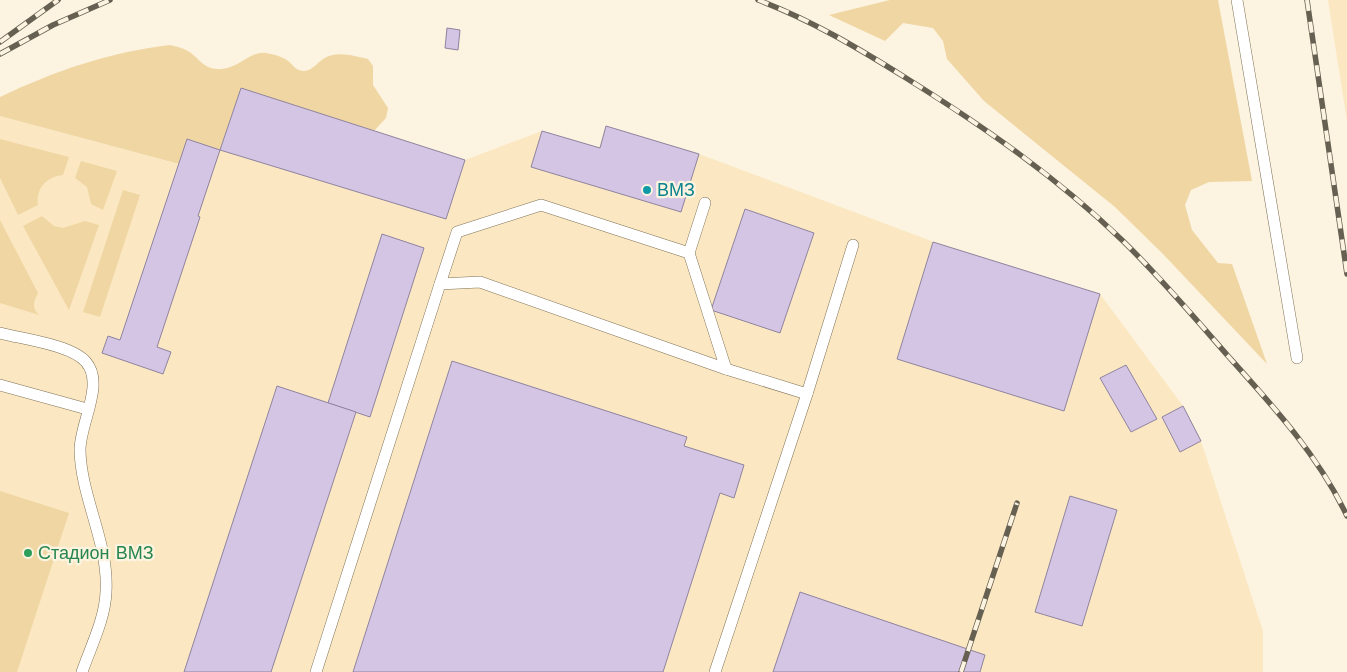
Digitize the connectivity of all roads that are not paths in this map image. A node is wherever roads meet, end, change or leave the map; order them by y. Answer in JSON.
{"nodes":[{"id":1,"x":1237,"y":0,"type":"edge"},
{"id":2,"x":705,"y":203,"type":"dead end"},
{"id":3,"x":853,"y":245,"type":"dead end"},
{"id":4,"x":689,"y":253,"type":"junction"},
{"id":5,"x":440,"y":284,"type":"junction"},
{"id":6,"x":0,"y":333,"type":"edge"},
{"id":7,"x":1297,"y":358,"type":"dead end"},
{"id":8,"x":726,"y":368,"type":"junction"},
{"id":9,"x":0,"y":386,"type":"edge"},
{"id":10,"x":807,"y":394,"type":"junction"},
{"id":11,"x":87,"y":409,"type":"junction"},
{"id":12,"x":82,"y":672,"type":"edge"},
{"id":13,"x":316,"y":672,"type":"edge"},
{"id":14,"x":715,"y":672,"type":"edge"}],
"edges":[{"from":1,"to":7,"type":"lane"},
{"from":2,"to":4,"type":"lane"},
{"from":3,"to":10,"type":"lane"},
{"from":4,"to":5,"type":"lane"},
{"from":4,"to":8,"type":"lane"},
{"from":5,"to":8,"type":"lane"},
{"from":5,"to":13,"type":"lane"},
{"from":6,"to":11,"type":"lane"},
{"from":8,"to":10,"type":"lane"},
{"from":9,"to":11,"type":"lane"},
{"from":10,"to":14,"type":"lane"},
{"from":11,"to":12,"type":"lane"}]}
